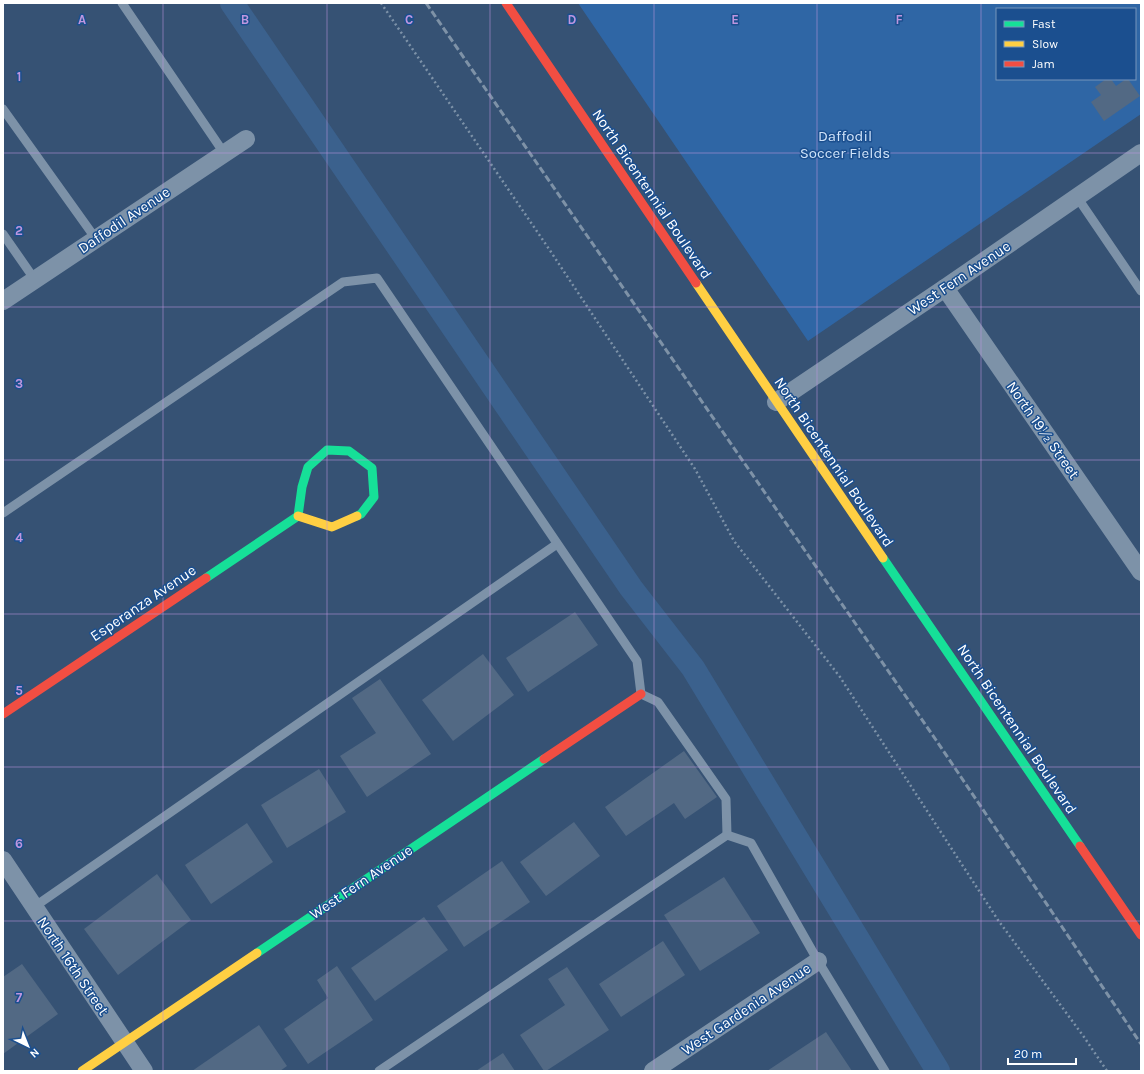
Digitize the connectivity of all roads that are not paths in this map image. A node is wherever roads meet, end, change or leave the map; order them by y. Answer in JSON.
{"nodes":[{"id":1,"x":122,"y":3,"type":"edge"},
{"id":2,"x":506,"y":3,"type":"edge"},
{"id":3,"x":3,"y":109,"type":"edge"},
{"id":4,"x":246,"y":139,"type":"dead end"},
{"id":5,"x":224,"y":153,"type":"junction"},
{"id":6,"x":1141,"y":153,"type":"edge"},
{"id":7,"x":1077,"y":197,"type":"junction"},
{"id":8,"x":3,"y":234,"type":"edge"},
{"id":9,"x":96,"y":239,"type":"junction"},
{"id":10,"x":34,"y":280,"type":"junction"},
{"id":11,"x":945,"y":288,"type":"junction"},
{"id":12,"x":1141,"y":291,"type":"edge"},
{"id":13,"x":3,"y":300,"type":"edge"},
{"id":14,"x":776,"y":402,"type":"junction"},
{"id":15,"x":3,"y":513,"type":"edge"},
{"id":16,"x":298,"y":516,"type":"junction"},
{"id":17,"x":557,"y":544,"type":"junction"},
{"id":18,"x":1141,"y":572,"type":"edge"},
{"id":19,"x":641,"y":694,"type":"junction"},
{"id":20,"x":3,"y":714,"type":"edge"},
{"id":21,"x":727,"y":835,"type":"junction"},
{"id":22,"x":3,"y":860,"type":"edge"},
{"id":23,"x":34,"y":907,"type":"junction"},
{"id":24,"x":1141,"y":935,"type":"edge"},
{"id":25,"x":818,"y":961,"type":"junction"},
{"id":26,"x":124,"y":1042,"type":"junction"},
{"id":27,"x":82,"y":1071,"type":"edge"},
{"id":28,"x":144,"y":1071,"type":"edge"},
{"id":29,"x":379,"y":1071,"type":"edge"},
{"id":30,"x":653,"y":1071,"type":"edge"},
{"id":31,"x":885,"y":1071,"type":"edge"}],
"edges":[{"from":1,"to":5,"type":"lane"},
{"from":2,"to":14,"type":"street","name":"North Bicentennial Boulevard"},
{"from":3,"to":9,"type":"lane"},
{"from":4,"to":5,"type":"street","name":"Daffodil Avenue"},
{"from":5,"to":9,"type":"street","name":"Daffodil Avenue"},
{"from":6,"to":7,"type":"street","name":"West Fern Avenue"},
{"from":7,"to":11,"type":"street","name":"West Fern Avenue"},
{"from":7,"to":12,"type":"lane"},
{"from":8,"to":10,"type":"lane"},
{"from":9,"to":10,"type":"street","name":"Daffodil Avenue"},
{"from":10,"to":13,"type":"street","name":"Daffodil Avenue"},
{"from":11,"to":14,"type":"street","name":"West Fern Avenue"},
{"from":11,"to":18,"type":"street","name":"North 19½ Street"},
{"from":14,"to":24,"type":"street","name":"North Bicentennial Boulevard"},
{"from":15,"to":17,"type":"lane"},
{"from":16,"to":16,"type":"street"},
{"from":16,"to":20,"type":"street","name":"Esperanza Avenue"},
{"from":17,"to":19,"type":"lane"},
{"from":17,"to":23,"type":"lane"},
{"from":19,"to":21,"type":"lane"},
{"from":19,"to":26,"type":"street","name":"West Fern Avenue"},
{"from":21,"to":25,"type":"lane"},
{"from":21,"to":29,"type":"lane"},
{"from":22,"to":23,"type":"street","name":"North 16th Street"},
{"from":23,"to":26,"type":"street","name":"North 16th Street"},
{"from":25,"to":30,"type":"street","name":"West Gardenia Avenue"},
{"from":25,"to":31,"type":"lane"},
{"from":26,"to":27,"type":"street","name":"West Fern Avenue"},
{"from":26,"to":28,"type":"street","name":"North 16th Street"}]}
